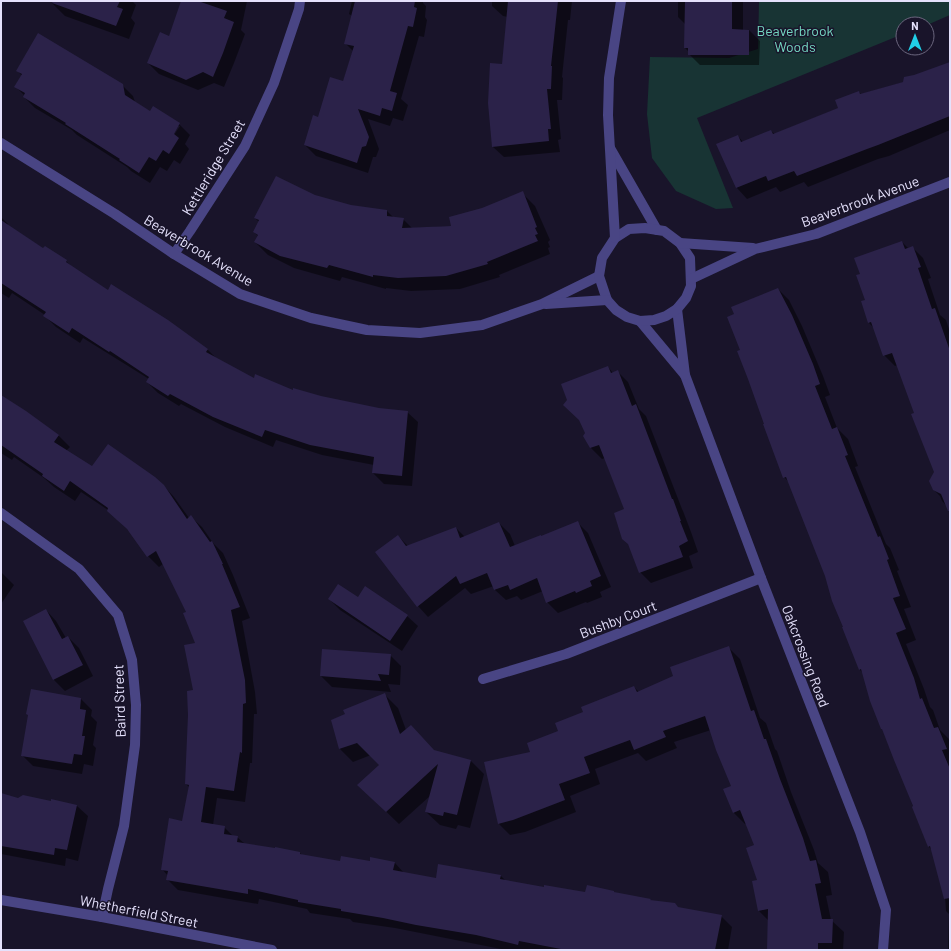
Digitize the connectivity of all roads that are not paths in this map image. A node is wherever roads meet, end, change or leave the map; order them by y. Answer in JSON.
{"nodes":[{"id":1,"x":300,"y":1,"type":"edge"},
{"id":2,"x":621,"y":1,"type":"edge"},
{"id":3,"x":1,"y":143,"type":"edge"},
{"id":4,"x":610,"y":146,"type":"junction"},
{"id":5,"x":949,"y":184,"type":"edge"},
{"id":6,"x":657,"y":230,"type":"junction"},
{"id":7,"x":615,"y":238,"type":"junction"},
{"id":8,"x":680,"y":243,"type":"junction"},
{"id":9,"x":755,"y":249,"type":"junction"},
{"id":10,"x":174,"y":254,"type":"junction"},
{"id":11,"x":599,"y":276,"type":"junction"},
{"id":12,"x":691,"y":279,"type":"junction"},
{"id":13,"x":607,"y":300,"type":"junction"},
{"id":14,"x":542,"y":304,"type":"junction"},
{"id":15,"x":677,"y":309,"type":"junction"},
{"id":16,"x":640,"y":321,"type":"junction"},
{"id":17,"x":685,"y":375,"type":"junction"},
{"id":18,"x":1,"y":513,"type":"edge"},
{"id":19,"x":761,"y":578,"type":"junction"},
{"id":20,"x":483,"y":679,"type":"dead end"},
{"id":21,"x":1,"y":900,"type":"edge"},
{"id":22,"x":102,"y":917,"type":"junction"},
{"id":23,"x":272,"y":950,"type":"edge"},
{"id":24,"x":883,"y":950,"type":"edge"}],
"edges":[{"from":1,"to":10,"type":"street","name":"Kettleridge Street"},
{"from":2,"to":4,"type":"street"},
{"from":3,"to":10,"type":"street","name":"Beaverbrook Avenue"},
{"from":4,"to":6,"type":"street"},
{"from":4,"to":7,"type":"street"},
{"from":5,"to":9,"type":"street","name":"Beaverbrook Avenue"},
{"from":6,"to":7,"type":"street"},
{"from":6,"to":8,"type":"street"},
{"from":7,"to":11,"type":"street"},
{"from":8,"to":9,"type":"street","name":"Beaverbrook Avenue"},
{"from":8,"to":12,"type":"street"},
{"from":9,"to":12,"type":"street","name":"Beaverbrook Avenue"},
{"from":10,"to":14,"type":"street","name":"Beaverbrook Avenue"},
{"from":11,"to":13,"type":"street"},
{"from":11,"to":14,"type":"street","name":"Beaverbrook Avenue"},
{"from":12,"to":15,"type":"street"},
{"from":13,"to":14,"type":"street","name":"Beaverbrook Avenue"},
{"from":13,"to":16,"type":"street"},
{"from":15,"to":16,"type":"street"},
{"from":15,"to":17,"type":"street","name":"Oakcrossing Road"},
{"from":16,"to":17,"type":"street","name":"Oakcrossing Road"},
{"from":17,"to":19,"type":"street","name":"Oakcrossing Road"},
{"from":18,"to":22,"type":"street","name":"Baird Street"},
{"from":19,"to":20,"type":"street","name":"Bushby Court"},
{"from":19,"to":24,"type":"street","name":"Oakcrossing Road"},
{"from":21,"to":22,"type":"street","name":"Whetherfield Street"},
{"from":22,"to":23,"type":"street","name":"Whetherfield Street"}]}
